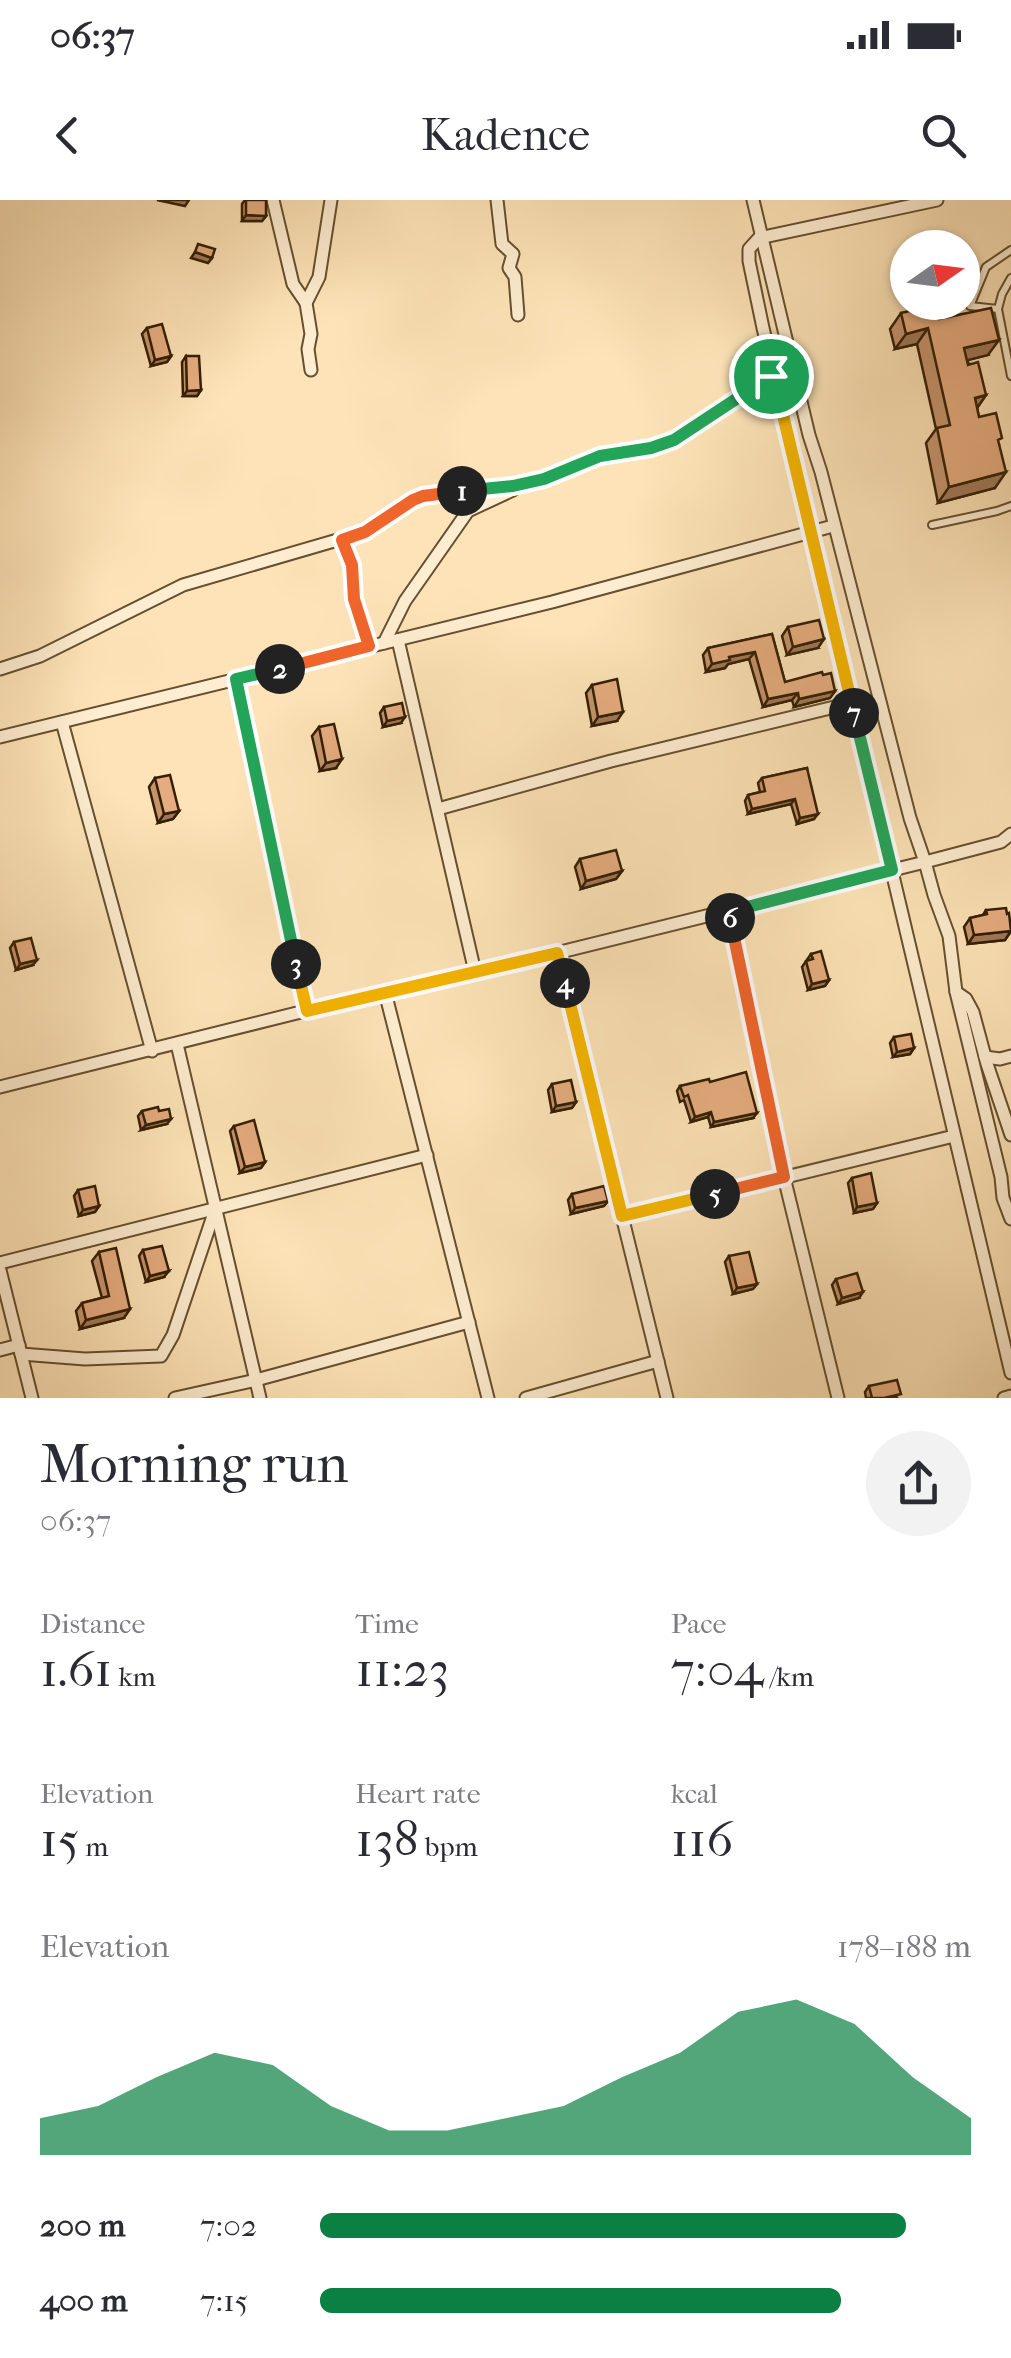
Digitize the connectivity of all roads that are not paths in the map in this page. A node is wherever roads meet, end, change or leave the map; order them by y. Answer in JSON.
{"nodes":[{"id":1,"x":274,"y":200,"type":"edge"},
{"id":2,"x":331,"y":200,"type":"edge"},
{"id":3,"x":498,"y":200,"type":"edge"},
{"id":4,"x":753,"y":200,"type":"edge"},
{"id":5,"x":937,"y":200,"type":"edge"},
{"id":6,"x":763,"y":238,"type":"junction"},
{"id":7,"x":1011,"y":250,"type":"edge"},
{"id":8,"x":1011,"y":278,"type":"edge"},
{"id":9,"x":306,"y":303,"type":"junction"},
{"id":10,"x":998,"y":309,"type":"junction"},
{"id":11,"x":518,"y":315,"type":"dead end"},
{"id":12,"x":788,"y":352,"type":"junction"},
{"id":13,"x":310,"y":370,"type":"dead end"},
{"id":14,"x":773,"y":373,"type":"junction"},
{"id":15,"x":1011,"y":376,"type":"edge"},
{"id":16,"x":532,"y":482,"type":"junction"},
{"id":17,"x":1011,"y":506,"type":"edge"},
{"id":18,"x":932,"y":525,"type":"dead end"},
{"id":19,"x":834,"y":526,"type":"junction"},
{"id":20,"x":811,"y":531,"type":"junction"},
{"id":21,"x":342,"y":540,"type":"junction"},
{"id":22,"x":391,"y":641,"type":"junction"},
{"id":23,"x":369,"y":646,"type":"junction"},
{"id":24,"x":0,"y":669,"type":"edge"},
{"id":25,"x":236,"y":679,"type":"junction"},
{"id":26,"x":852,"y":703,"type":"junction"},
{"id":27,"x":62,"y":722,"type":"junction"},
{"id":28,"x":0,"y":736,"type":"edge"},
{"id":29,"x":438,"y":809,"type":"junction"},
{"id":30,"x":1011,"y":834,"type":"edge"},
{"id":31,"x":925,"y":862,"type":"junction"},
{"id":32,"x":892,"y":870,"type":"junction"},
{"id":33,"x":728,"y":912,"type":"junction"},
{"id":34,"x":557,"y":953,"type":"junction"},
{"id":35,"x":475,"y":972,"type":"junction"},
{"id":36,"x":385,"y":992,"type":"junction"},
{"id":37,"x":956,"y":992,"type":"junction"},
{"id":38,"x":307,"y":1011,"type":"junction"},
{"id":39,"x":177,"y":1044,"type":"junction"},
{"id":40,"x":152,"y":1050,"type":"junction"},
{"id":41,"x":1011,"y":1056,"type":"edge"},
{"id":42,"x":985,"y":1057,"type":"junction"},
{"id":43,"x":0,"y":1088,"type":"edge"},
{"id":44,"x":954,"y":1136,"type":"junction"},
{"id":45,"x":1011,"y":1136,"type":"edge"},
{"id":46,"x":426,"y":1155,"type":"junction"},
{"id":47,"x":784,"y":1177,"type":"junction"},
{"id":48,"x":216,"y":1210,"type":"junction"},
{"id":49,"x":622,"y":1216,"type":"junction"},
{"id":50,"x":1011,"y":1219,"type":"edge"},
{"id":51,"x":0,"y":1266,"type":"edge"},
{"id":52,"x":469,"y":1322,"type":"junction"},
{"id":53,"x":0,"y":1350,"type":"edge"},
{"id":54,"x":20,"y":1350,"type":"junction"},
{"id":55,"x":658,"y":1361,"type":"junction"},
{"id":56,"x":1011,"y":1373,"type":"edge"},
{"id":57,"x":256,"y":1380,"type":"junction"},
{"id":58,"x":32,"y":1398,"type":"edge"},
{"id":59,"x":176,"y":1398,"type":"edge"},
{"id":60,"x":260,"y":1398,"type":"edge"},
{"id":61,"x":488,"y":1398,"type":"edge"},
{"id":62,"x":526,"y":1398,"type":"edge"},
{"id":63,"x":668,"y":1398,"type":"edge"},
{"id":64,"x":838,"y":1398,"type":"edge"}],
"edges":[{"from":1,"to":9,"type":"street"},
{"from":2,"to":9,"type":"street"},
{"from":3,"to":11,"type":"street"},
{"from":4,"to":6,"type":"street"},
{"from":5,"to":6,"type":"street"},
{"from":6,"to":12,"type":"street"},
{"from":6,"to":14,"type":"street"},
{"from":7,"to":10,"type":"lane"},
{"from":8,"to":10,"type":"lane"},
{"from":9,"to":13,"type":"street"},
{"from":10,"to":15,"type":"lane"},
{"from":12,"to":14,"type":"street"},
{"from":12,"to":19,"type":"street"},
{"from":14,"to":16,"type":"street"},
{"from":14,"to":20,"type":"street"},
{"from":16,"to":21,"type":"street"},
{"from":16,"to":22,"type":"street"},
{"from":17,"to":18,"type":"lane"},
{"from":19,"to":20,"type":"street"},
{"from":19,"to":31,"type":"street"},
{"from":20,"to":22,"type":"street"},
{"from":20,"to":26,"type":"street"},
{"from":21,"to":23,"type":"street"},
{"from":21,"to":24,"type":"street"},
{"from":22,"to":23,"type":"street"},
{"from":22,"to":29,"type":"street"},
{"from":23,"to":25,"type":"street"},
{"from":25,"to":27,"type":"street"},
{"from":25,"to":38,"type":"street"},
{"from":26,"to":29,"type":"street"},
{"from":26,"to":32,"type":"street"},
{"from":27,"to":28,"type":"street"},
{"from":27,"to":40,"type":"street"},
{"from":29,"to":35,"type":"street"},
{"from":30,"to":31,"type":"street"},
{"from":31,"to":32,"type":"street"},
{"from":31,"to":37,"type":"street"},
{"from":32,"to":33,"type":"street"},
{"from":32,"to":44,"type":"street"},
{"from":33,"to":34,"type":"street"},
{"from":33,"to":47,"type":"street"},
{"from":34,"to":35,"type":"street"},
{"from":34,"to":49,"type":"street"},
{"from":35,"to":36,"type":"street"},
{"from":36,"to":38,"type":"street"},
{"from":36,"to":46,"type":"street"},
{"from":37,"to":42,"type":"street"},
{"from":37,"to":50,"type":"street"},
{"from":38,"to":39,"type":"street"},
{"from":39,"to":40,"type":"street"},
{"from":39,"to":48,"type":"street"},
{"from":40,"to":43,"type":"street"},
{"from":41,"to":42,"type":"street"},
{"from":42,"to":45,"type":"street"},
{"from":44,"to":47,"type":"street"},
{"from":44,"to":56,"type":"street"},
{"from":46,"to":48,"type":"street"},
{"from":46,"to":52,"type":"street"},
{"from":47,"to":49,"type":"street"},
{"from":47,"to":64,"type":"street"},
{"from":48,"to":51,"type":"street"},
{"from":48,"to":54,"type":"street"},
{"from":48,"to":57,"type":"street"},
{"from":49,"to":55,"type":"street"},
{"from":51,"to":54,"type":"street"},
{"from":52,"to":57,"type":"street"},
{"from":52,"to":61,"type":"street"},
{"from":53,"to":54,"type":"street"},
{"from":54,"to":58,"type":"street"},
{"from":55,"to":62,"type":"street"},
{"from":55,"to":63,"type":"street"},
{"from":57,"to":59,"type":"street"},
{"from":57,"to":60,"type":"street"}]}
